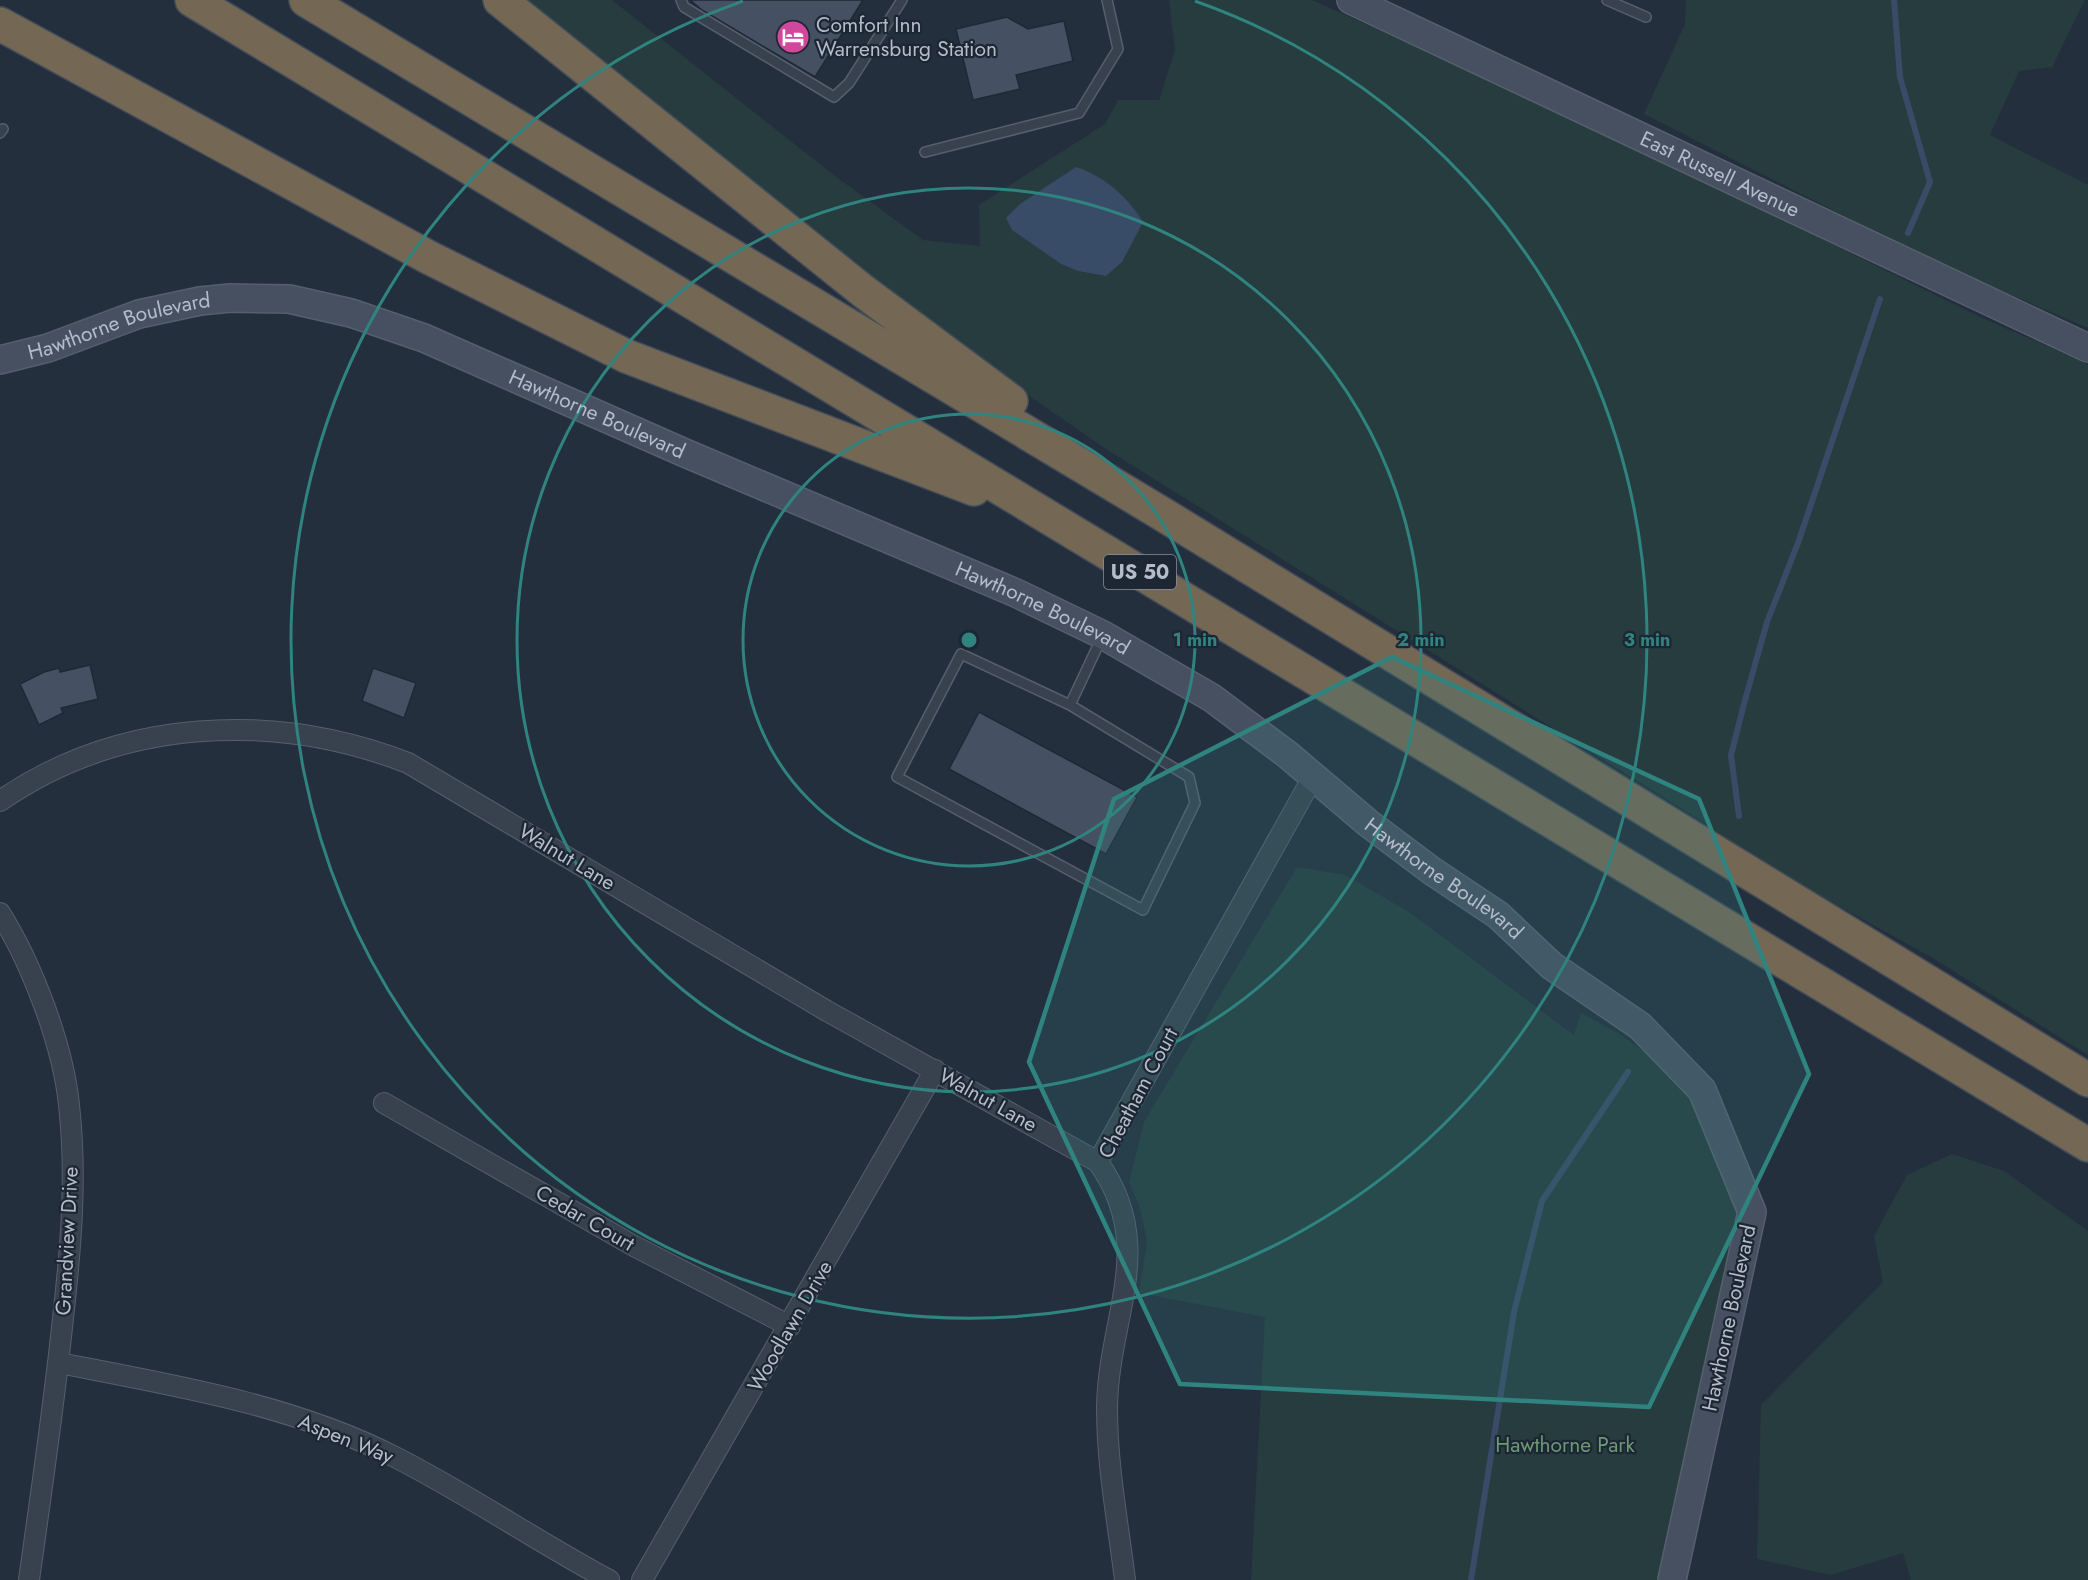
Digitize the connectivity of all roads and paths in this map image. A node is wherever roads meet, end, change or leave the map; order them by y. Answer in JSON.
{"nodes":[{"id":1,"x":192,"y":0,"type":"edge"},
{"id":2,"x":306,"y":0,"type":"edge"},
{"id":3,"x":500,"y":0,"type":"edge"},
{"id":4,"x":681,"y":0,"type":"edge"},
{"id":5,"x":902,"y":0,"type":"edge"},
{"id":6,"x":1107,"y":0,"type":"edge"},
{"id":7,"x":1351,"y":0,"type":"edge"},
{"id":8,"x":1607,"y":0,"type":"edge"},
{"id":9,"x":1646,"y":17,"type":"dead end"},
{"id":10,"x":0,"y":24,"type":"edge"},
{"id":11,"x":925,"y":152,"type":"dead end"},
{"id":12,"x":2088,"y":348,"type":"edge"},
{"id":13,"x":0,"y":360,"type":"edge"},
{"id":14,"x":1044,"y":514,"type":"junction"},
{"id":15,"x":1164,"y":515,"type":"junction"},
{"id":16,"x":1103,"y":635,"type":"junction"},
{"id":17,"x":1070,"y":705,"type":"junction"},
{"id":18,"x":1313,"y":777,"type":"junction"},
{"id":19,"x":0,"y":801,"type":"edge"},
{"id":20,"x":0,"y":913,"type":"edge"},
{"id":21,"x":935,"y":1070,"type":"junction"},
{"id":22,"x":2088,"y":1080,"type":"edge"},
{"id":23,"x":384,"y":1103,"type":"dead end"},
{"id":24,"x":2088,"y":1146,"type":"edge"},
{"id":25,"x":1098,"y":1162,"type":"junction"},
{"id":26,"x":790,"y":1326,"type":"junction"},
{"id":27,"x":59,"y":1363,"type":"junction"},
{"id":28,"x":29,"y":1580,"type":"edge"},
{"id":29,"x":609,"y":1580,"type":"edge"},
{"id":30,"x":642,"y":1580,"type":"edge"},
{"id":31,"x":1125,"y":1580,"type":"edge"},
{"id":32,"x":1672,"y":1580,"type":"edge"}],
"edges":[{"from":1,"to":14,"type":"highway","number":"US 50"},
{"from":2,"to":15,"type":"highway","number":"US 50"},
{"from":3,"to":15,"type":"highway"},
{"from":4,"to":5,"type":"lane"},
{"from":6,"to":11,"type":"lane"},
{"from":7,"to":12,"type":"street","name":"East Russell Avenue"},
{"from":8,"to":9,"type":"lane"},
{"from":10,"to":14,"type":"highway"},
{"from":13,"to":16,"type":"street","name":"Hawthorne Boulevard"},
{"from":14,"to":24,"type":"highway","number":"US 50"},
{"from":15,"to":22,"type":"highway","number":"US 50"},
{"from":16,"to":17,"type":"lane"},
{"from":16,"to":18,"type":"street","name":"Hawthorne Boulevard"},
{"from":17,"to":17,"type":"lane"},
{"from":18,"to":25,"type":"street","name":"Cheatham Court"},
{"from":18,"to":32,"type":"street","name":"Hawthorne Boulevard"},
{"from":19,"to":21,"type":"street","name":"Walnut Lane"},
{"from":20,"to":27,"type":"street","name":"Grandview Drive"},
{"from":21,"to":25,"type":"street","name":"Walnut Lane"},
{"from":21,"to":26,"type":"street","name":"Woodlawn Drive"},
{"from":23,"to":26,"type":"street","name":"Cedar Court"},
{"from":25,"to":31,"type":"street","name":"Cheatham Court"},
{"from":26,"to":30,"type":"street","name":"Woodlawn Drive"},
{"from":27,"to":28,"type":"street","name":"Grandview Drive"},
{"from":27,"to":29,"type":"street","name":"Aspen Way"}]}
